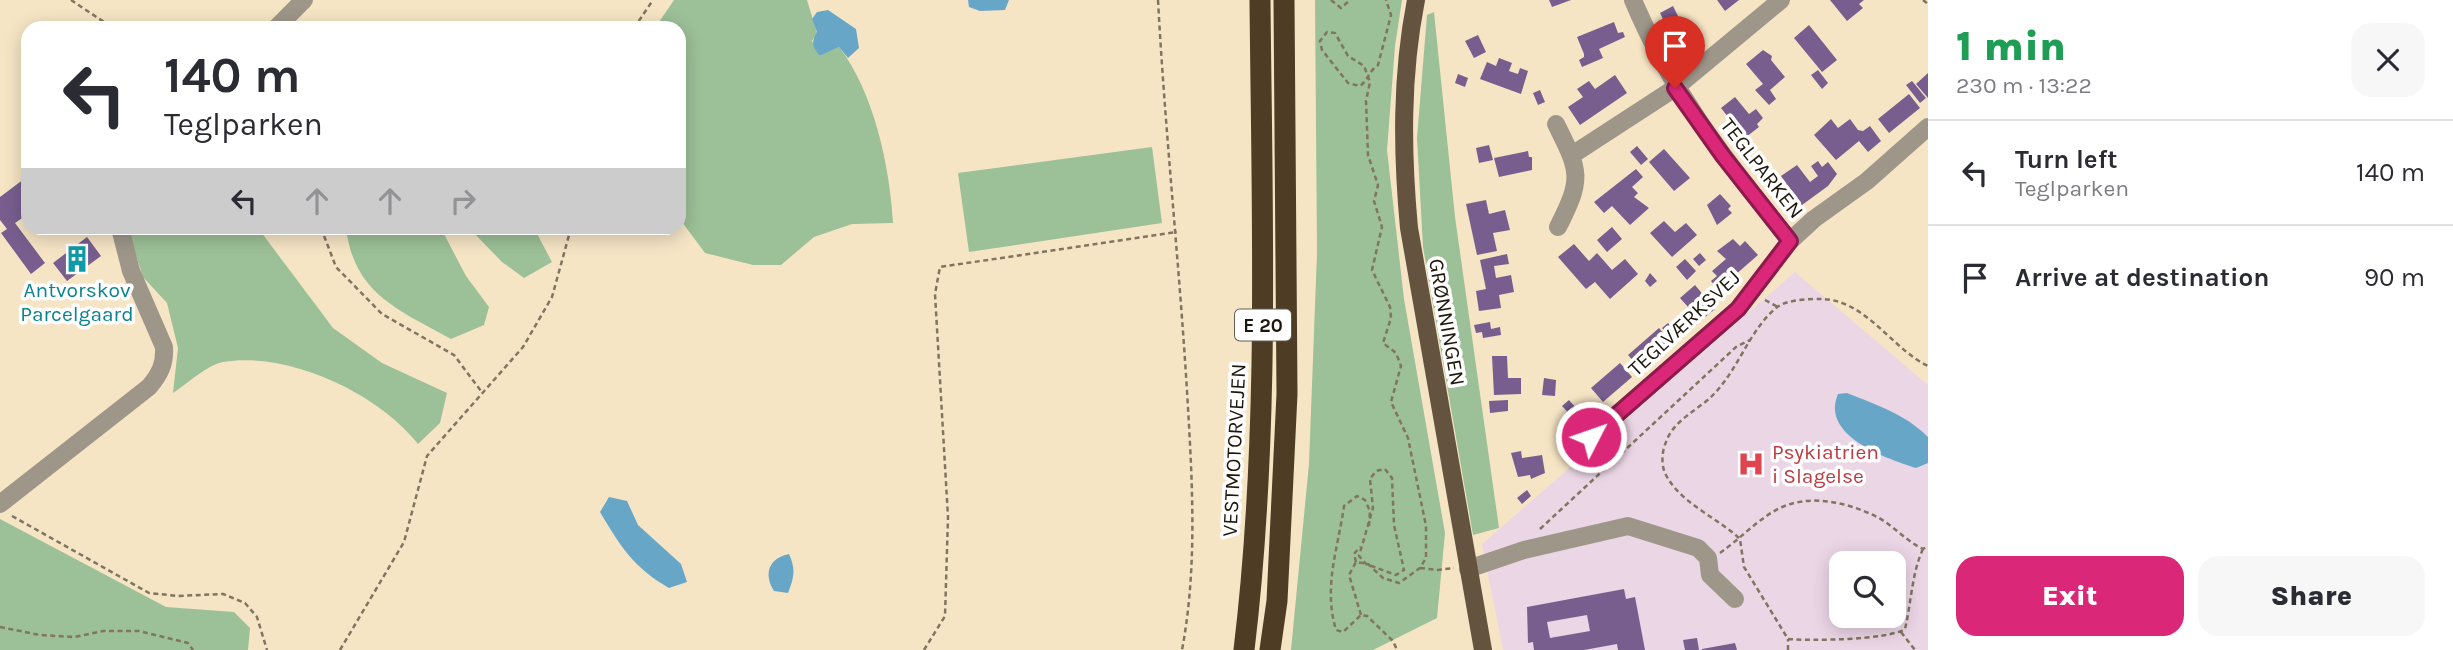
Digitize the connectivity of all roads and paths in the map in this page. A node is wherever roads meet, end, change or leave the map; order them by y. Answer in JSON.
{"nodes":[{"id":1,"x":71,"y":0,"type":"edge"},
{"id":2,"x":304,"y":0,"type":"edge"},
{"id":3,"x":653,"y":0,"type":"edge"},
{"id":4,"x":1158,"y":0,"type":"edge"},
{"id":5,"x":1260,"y":0,"type":"edge"},
{"id":6,"x":1284,"y":0,"type":"edge"},
{"id":7,"x":1331,"y":0,"type":"edge"},
{"id":8,"x":1350,"y":0,"type":"edge"},
{"id":9,"x":1386,"y":0,"type":"edge"},
{"id":10,"x":1416,"y":0,"type":"edge"},
{"id":11,"x":1633,"y":0,"type":"edge"},
{"id":12,"x":1781,"y":0,"type":"edge"},
{"id":13,"x":1923,"y":0,"type":"edge"},
{"id":14,"x":1928,"y":4,"type":"edge"},
{"id":15,"x":102,"y":21,"type":"edge"},
{"id":16,"x":283,"y":21,"type":"edge"},
{"id":17,"x":640,"y":21,"type":"edge"},
{"id":18,"x":1368,"y":73,"type":"junction"},
{"id":19,"x":1675,"y":88,"type":"junction"},
{"id":20,"x":1556,"y":124,"type":"dead end"},
{"id":21,"x":1928,"y":127,"type":"edge"},
{"id":22,"x":1572,"y":155,"type":"junction"},
{"id":23,"x":1558,"y":227,"type":"dead end"},
{"id":24,"x":1177,"y":232,"type":"junction"},
{"id":25,"x":122,"y":235,"type":"edge"},
{"id":26,"x":324,"y":235,"type":"edge"},
{"id":27,"x":569,"y":235,"type":"edge"},
{"id":28,"x":1790,"y":241,"type":"junction"},
{"id":29,"x":1750,"y":340,"type":"junction"},
{"id":30,"x":1928,"y":366,"type":"edge"},
{"id":31,"x":481,"y":391,"type":"junction"},
{"id":32,"x":1591,"y":437,"type":"dead end"},
{"id":33,"x":5,"y":510,"type":"edge"},
{"id":34,"x":1369,"y":526,"type":"junction"},
{"id":35,"x":1740,"y":540,"type":"junction"},
{"id":36,"x":1360,"y":547,"type":"junction"},
{"id":37,"x":1928,"y":547,"type":"edge"},
{"id":38,"x":1923,"y":549,"type":"junction"},
{"id":39,"x":1520,"y":551,"type":"junction"},
{"id":40,"x":1708,"y":561,"type":"junction"},
{"id":41,"x":1356,"y":562,"type":"junction"},
{"id":42,"x":1368,"y":564,"type":"junction"},
{"id":43,"x":1420,"y":568,"type":"junction"},
{"id":44,"x":1462,"y":568,"type":"junction"},
{"id":45,"x":1735,"y":599,"type":"dead end"},
{"id":46,"x":1361,"y":615,"type":"junction"},
{"id":47,"x":0,"y":627,"type":"edge"},
{"id":48,"x":1901,"y":632,"type":"junction"},
{"id":49,"x":1788,"y":639,"type":"junction"},
{"id":50,"x":192,"y":650,"type":"edge"},
{"id":51,"x":267,"y":650,"type":"edge"},
{"id":52,"x":340,"y":650,"type":"edge"},
{"id":53,"x":924,"y":650,"type":"edge"},
{"id":54,"x":1182,"y":650,"type":"edge"},
{"id":55,"x":1244,"y":650,"type":"edge"},
{"id":56,"x":1270,"y":650,"type":"edge"},
{"id":57,"x":1397,"y":650,"type":"edge"},
{"id":58,"x":1483,"y":650,"type":"edge"},
{"id":59,"x":1788,"y":650,"type":"edge"},
{"id":60,"x":1915,"y":650,"type":"edge"}],
"edges":[{"from":1,"to":15,"type":"path"},
{"from":2,"to":16,"type":"street"},
{"from":3,"to":17,"type":"path"},
{"from":4,"to":24,"type":"path"},
{"from":5,"to":55,"type":"highway","name":"VESTMOTORVEJEN","number":"E 20"},
{"from":6,"to":56,"type":"highway","number":"E 20"},
{"from":7,"to":8,"type":"path"},
{"from":9,"to":18,"type":"path"},
{"from":10,"to":44,"type":"main road","name":"GRØNNINGEN"},
{"from":11,"to":19,"type":"street","name":"TEGLPARKEN"},
{"from":12,"to":19,"type":"street"},
{"from":13,"to":14,"type":"path"},
{"from":18,"to":18,"type":"path"},
{"from":18,"to":43,"type":"path"},
{"from":19,"to":22,"type":"street"},
{"from":19,"to":28,"type":"street","name":"TEGLPARKEN"},
{"from":20,"to":22,"type":"street"},
{"from":21,"to":28,"type":"street","name":"TEGLVÆRKSVEJ"},
{"from":22,"to":23,"type":"street"},
{"from":24,"to":53,"type":"path"},
{"from":24,"to":54,"type":"path"},
{"from":25,"to":33,"type":"street"},
{"from":26,"to":31,"type":"path"},
{"from":27,"to":31,"type":"path"},
{"from":28,"to":32,"type":"street","name":"TEGLVÆRKSVEJ"},
{"from":29,"to":30,"type":"path"},
{"from":29,"to":35,"type":"path"},
{"from":29,"to":39,"type":"path"},
{"from":31,"to":52,"type":"path"},
{"from":33,"to":51,"type":"path"},
{"from":34,"to":36,"type":"path"},
{"from":34,"to":42,"type":"path"},
{"from":34,"to":46,"type":"path"},
{"from":35,"to":38,"type":"path"},
{"from":35,"to":40,"type":"path"},
{"from":35,"to":49,"type":"path"},
{"from":36,"to":41,"type":"path"},
{"from":36,"to":42,"type":"path"},
{"from":37,"to":38,"type":"path"},
{"from":38,"to":48,"type":"path"},
{"from":39,"to":40,"type":"street"},
{"from":39,"to":44,"type":"street"},
{"from":40,"to":45,"type":"street"},
{"from":41,"to":42,"type":"path"},
{"from":41,"to":46,"type":"path"},
{"from":42,"to":43,"type":"path"},
{"from":43,"to":44,"type":"path"},
{"from":44,"to":58,"type":"main road","name":"GRØNNINGEN"},
{"from":46,"to":57,"type":"path"},
{"from":47,"to":50,"type":"path"},
{"from":48,"to":49,"type":"path"},
{"from":48,"to":60,"type":"path"},
{"from":49,"to":59,"type":"path"}]}
